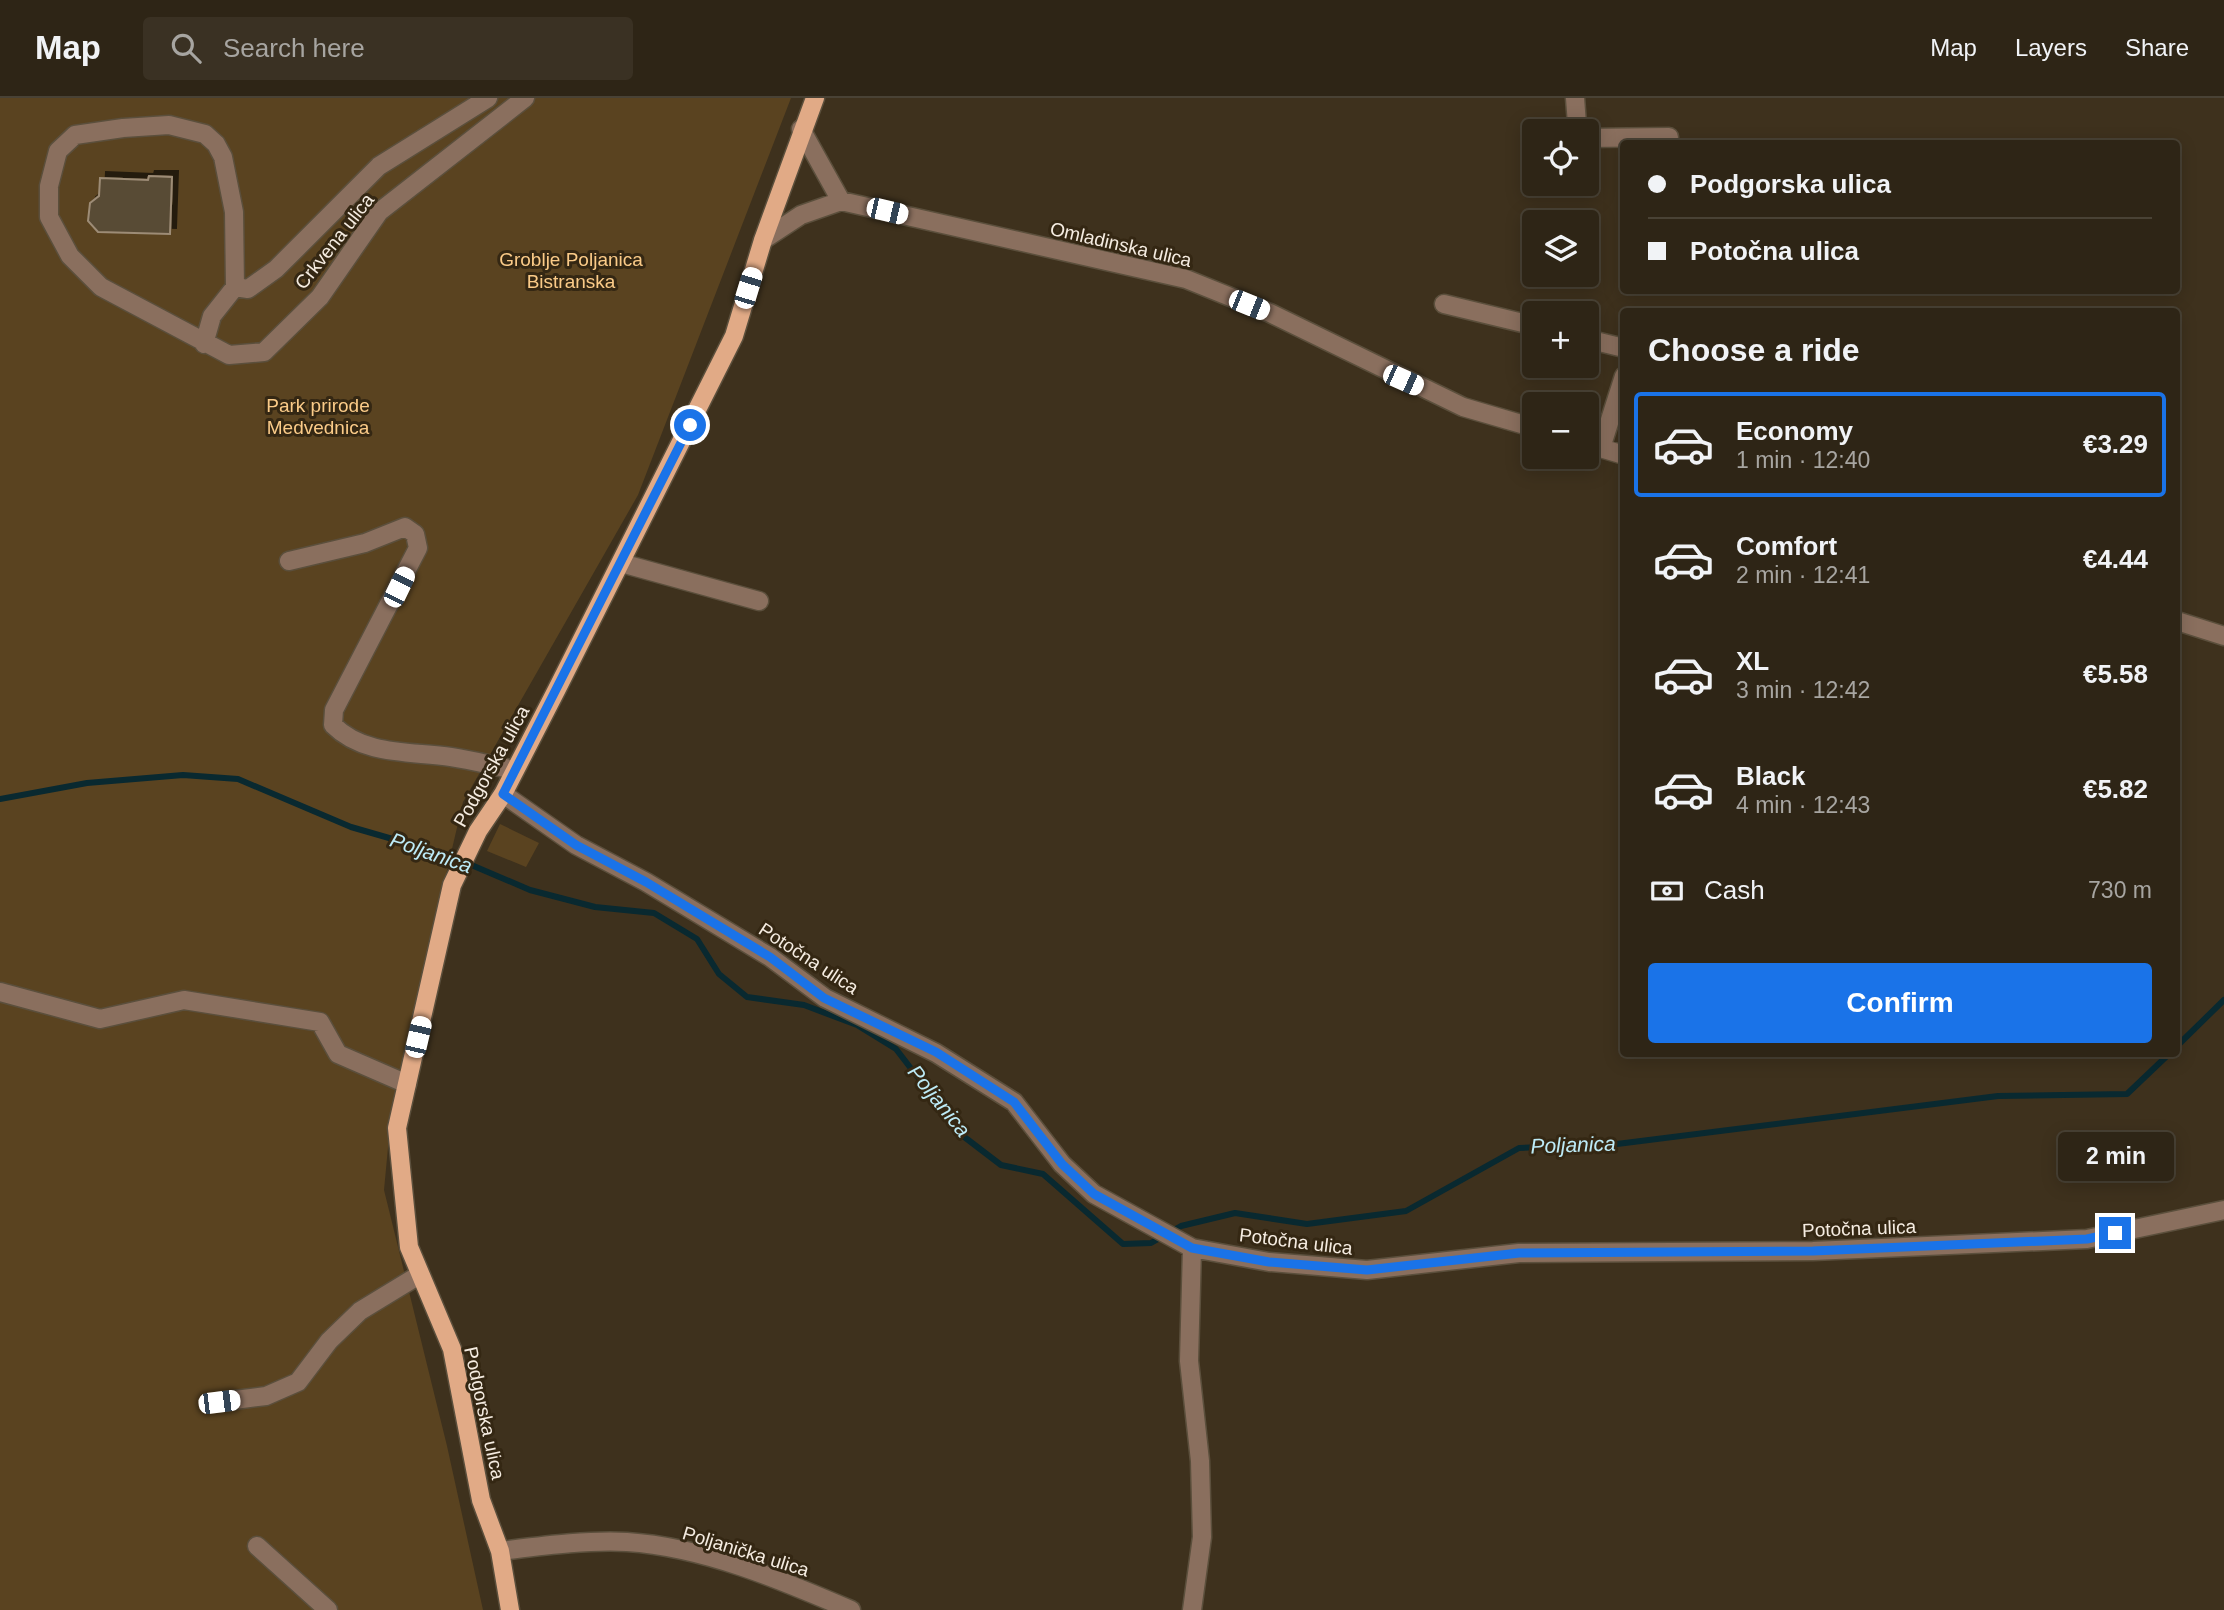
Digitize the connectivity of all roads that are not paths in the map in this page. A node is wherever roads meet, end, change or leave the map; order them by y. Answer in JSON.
{"nodes":[{"id":1,"x":488,"y":98,"type":"edge"},
{"id":2,"x":525,"y":98,"type":"edge"},
{"id":3,"x":815,"y":98,"type":"edge"},
{"id":4,"x":1575,"y":98,"type":"edge"},
{"id":5,"x":1577,"y":119,"type":"edge"},
{"id":6,"x":802,"y":129,"type":"junction"},
{"id":7,"x":1669,"y":137,"type":"dead end"},
{"id":8,"x":1599,"y":138,"type":"edge"},
{"id":9,"x":841,"y":201,"type":"junction"},
{"id":10,"x":763,"y":240,"type":"junction"},
{"id":11,"x":235,"y":287,"type":"junction"},
{"id":12,"x":1444,"y":304,"type":"dead end"},
{"id":13,"x":1522,"y":323,"type":"edge"},
{"id":14,"x":1599,"y":342,"type":"edge"},
{"id":15,"x":204,"y":344,"type":"junction"},
{"id":16,"x":1620,"y":347,"type":"edge"},
{"id":17,"x":1620,"y":385,"type":"edge"},
{"id":18,"x":1522,"y":424,"type":"edge"},
{"id":19,"x":1599,"y":434,"type":"edge"},
{"id":20,"x":1599,"y":448,"type":"edge"},
{"id":21,"x":1620,"y":454,"type":"edge"},
{"id":22,"x":289,"y":561,"type":"dead end"},
{"id":23,"x":621,"y":563,"type":"junction"},
{"id":24,"x":759,"y":601,"type":"dead end"},
{"id":25,"x":2180,"y":622,"type":"edge"},
{"id":26,"x":2216,"y":633,"type":"edge"},
{"id":27,"x":515,"y":770,"type":"junction"},
{"id":28,"x":503,"y":794,"type":"junction"},
{"id":29,"x":0,"y":992,"type":"edge"},
{"id":30,"x":407,"y":1084,"type":"junction"},
{"id":31,"x":2224,"y":1210,"type":"edge"},
{"id":32,"x":1186,"y":1245,"type":"junction"},
{"id":33,"x":419,"y":1275,"type":"junction"},
{"id":34,"x":219,"y":1402,"type":"dead end"},
{"id":35,"x":257,"y":1546,"type":"dead end"},
{"id":36,"x":500,"y":1551,"type":"junction"},
{"id":37,"x":328,"y":1610,"type":"edge"},
{"id":38,"x":510,"y":1610,"type":"edge"},
{"id":39,"x":851,"y":1610,"type":"edge"},
{"id":40,"x":1192,"y":1610,"type":"edge"}],
"edges":[{"from":1,"to":11,"type":"street","name":"Crkvena ulica"},
{"from":2,"to":15,"type":"street","name":"Crkvena ulica"},
{"from":3,"to":6,"type":"main road","name":"Podgorska ulica"},
{"from":4,"to":5,"type":"street"},
{"from":6,"to":9,"type":"street"},
{"from":6,"to":10,"type":"main road","name":"Podgorska ulica"},
{"from":7,"to":8,"type":"street"},
{"from":9,"to":10,"type":"street"},
{"from":9,"to":18,"type":"street","name":"Omladinska ulica"},
{"from":10,"to":23,"type":"main road","name":"Podgorska ulica"},
{"from":11,"to":15,"type":"street"},
{"from":11,"to":15,"type":"street","name":"Crkvena ulica"},
{"from":12,"to":13,"type":"street"},
{"from":14,"to":16,"type":"street"},
{"from":17,"to":19,"type":"street"},
{"from":20,"to":21,"type":"street"},
{"from":22,"to":27,"type":"street"},
{"from":23,"to":24,"type":"street"},
{"from":23,"to":27,"type":"main road","name":"Podgorska ulica"},
{"from":25,"to":26,"type":"street"},
{"from":27,"to":28,"type":"main road","name":"Podgorska ulica"},
{"from":28,"to":30,"type":"main road","name":"Podgorska ulica"},
{"from":28,"to":32,"type":"street","name":"Potočna ulica"},
{"from":29,"to":30,"type":"street"},
{"from":30,"to":33,"type":"main road","name":"Podgorska ulica"},
{"from":31,"to":32,"type":"street","name":"Potočna ulica"},
{"from":32,"to":40,"type":"street"},
{"from":33,"to":34,"type":"street"},
{"from":33,"to":36,"type":"main road","name":"Podgorska ulica"},
{"from":35,"to":37,"type":"street"},
{"from":36,"to":38,"type":"main road","name":"Podgorska ulica"},
{"from":36,"to":39,"type":"street","name":"Poljanička ulica"}]}
